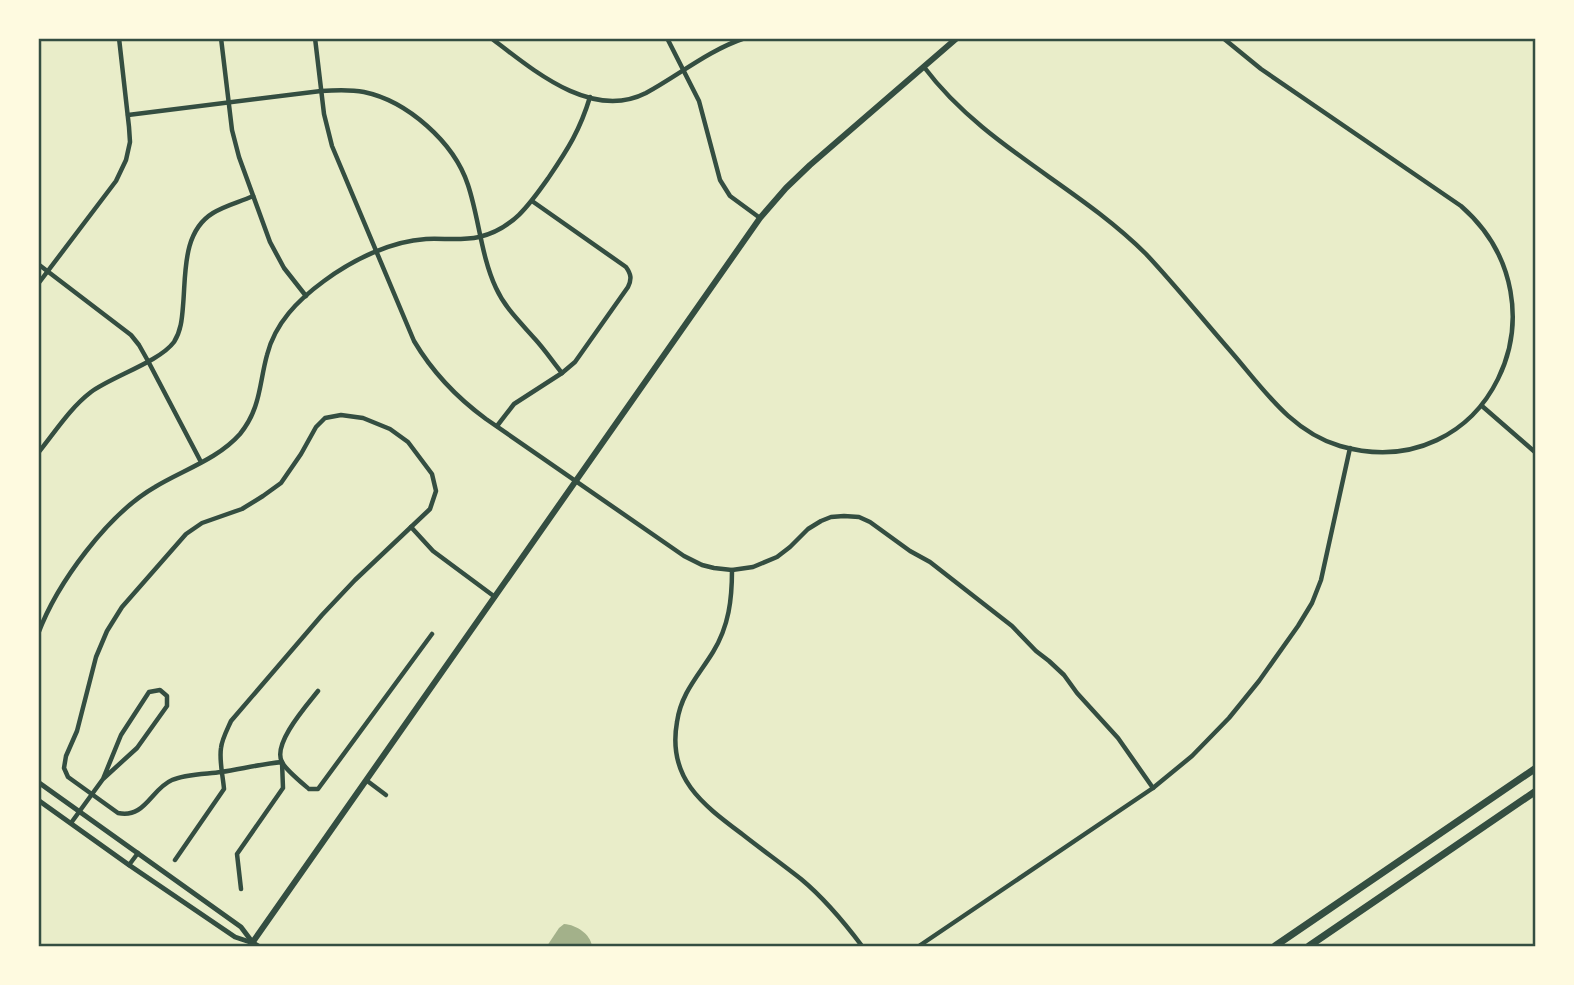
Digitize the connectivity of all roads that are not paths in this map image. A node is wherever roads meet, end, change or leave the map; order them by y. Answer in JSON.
{"nodes":[{"id":1,"x":119,"y":38,"type":"edge"},
{"id":2,"x":221,"y":38,"type":"edge"},
{"id":3,"x":315,"y":38,"type":"edge"},
{"id":4,"x":491,"y":38,"type":"edge"},
{"id":5,"x":667,"y":38,"type":"edge"},
{"id":6,"x":745,"y":38,"type":"edge"},
{"id":7,"x":957,"y":38,"type":"edge"},
{"id":8,"x":1223,"y":38,"type":"edge"},
{"id":9,"x":924,"y":67,"type":"junction"},
{"id":10,"x":684,"y":69,"type":"junction"},
{"id":11,"x":321,"y":91,"type":"junction"},
{"id":12,"x":590,"y":97,"type":"junction"},
{"id":13,"x":229,"y":103,"type":"junction"},
{"id":14,"x":128,"y":115,"type":"junction"},
{"id":15,"x":253,"y":196,"type":"junction"},
{"id":16,"x":532,"y":201,"type":"junction"},
{"id":17,"x":760,"y":218,"type":"junction"},
{"id":18,"x":480,"y":236,"type":"junction"},
{"id":19,"x":375,"y":253,"type":"junction"},
{"id":20,"x":38,"y":264,"type":"edge"},
{"id":21,"x":48,"y":271,"type":"junction"},
{"id":22,"x":38,"y":284,"type":"edge"},
{"id":23,"x":306,"y":296,"type":"junction"},
{"id":24,"x":148,"y":361,"type":"junction"},
{"id":25,"x":562,"y":373,"type":"junction"},
{"id":26,"x":1482,"y":405,"type":"junction"},
{"id":27,"x":496,"y":426,"type":"junction"},
{"id":28,"x":1350,"y":448,"type":"junction"},
{"id":29,"x":38,"y":453,"type":"edge"},
{"id":30,"x":1535,"y":453,"type":"edge"},
{"id":31,"x":201,"y":462,"type":"junction"},
{"id":32,"x":576,"y":481,"type":"junction"},
{"id":33,"x":411,"y":527,"type":"junction"},
{"id":34,"x":732,"y":570,"type":"junction"},
{"id":35,"x":496,"y":597,"type":"junction"},
{"id":36,"x":38,"y":634,"type":"edge"},
{"id":37,"x":432,"y":634,"type":"dead end"},
{"id":38,"x":318,"y":691,"type":"dead end"},
{"id":39,"x":282,"y":762,"type":"junction"},
{"id":40,"x":1535,"y":768,"type":"edge"},
{"id":41,"x":222,"y":772,"type":"junction"},
{"id":42,"x":103,"y":779,"type":"junction"},
{"id":43,"x":366,"y":780,"type":"junction"},
{"id":44,"x":38,"y":782,"type":"edge"},
{"id":45,"x":1153,"y":788,"type":"junction"},
{"id":46,"x":1535,"y":791,"type":"edge"},
{"id":47,"x":91,"y":795,"type":"junction"},
{"id":48,"x":386,"y":795,"type":"dead end"},
{"id":49,"x":38,"y":800,"type":"edge"},
{"id":50,"x":79,"y":811,"type":"junction"},
{"id":51,"x":71,"y":823,"type":"junction"},
{"id":52,"x":138,"y":853,"type":"junction"},
{"id":53,"x":175,"y":860,"type":"dead end"},
{"id":54,"x":129,"y":865,"type":"junction"},
{"id":55,"x":241,"y":889,"type":"dead end"},
{"id":56,"x":253,"y":945,"type":"edge"},
{"id":57,"x":862,"y":947,"type":"edge"},
{"id":58,"x":919,"y":947,"type":"edge"},
{"id":59,"x":1275,"y":947,"type":"edge"},
{"id":60,"x":1310,"y":947,"type":"edge"}],
"edges":[{"from":1,"to":14,"type":"street"},
{"from":2,"to":13,"type":"street"},
{"from":3,"to":11,"type":"street"},
{"from":4,"to":12,"type":"street"},
{"from":5,"to":10,"type":"street"},
{"from":6,"to":10,"type":"street"},
{"from":7,"to":9,"type":"main road"},
{"from":8,"to":26,"type":"street"},
{"from":9,"to":17,"type":"main road"},
{"from":9,"to":28,"type":"street"},
{"from":10,"to":12,"type":"street"},
{"from":10,"to":17,"type":"street"},
{"from":11,"to":13,"type":"street"},
{"from":11,"to":18,"type":"street"},
{"from":11,"to":19,"type":"street"},
{"from":12,"to":16,"type":"street"},
{"from":13,"to":14,"type":"street"},
{"from":13,"to":15,"type":"street"},
{"from":14,"to":21,"type":"street"},
{"from":15,"to":23,"type":"street"},
{"from":15,"to":24,"type":"street"},
{"from":16,"to":18,"type":"street"},
{"from":16,"to":25,"type":"street"},
{"from":17,"to":32,"type":"main road"},
{"from":18,"to":19,"type":"street"},
{"from":18,"to":25,"type":"street"},
{"from":19,"to":23,"type":"street"},
{"from":19,"to":27,"type":"street"},
{"from":20,"to":21,"type":"street"},
{"from":21,"to":22,"type":"street"},
{"from":21,"to":24,"type":"street"},
{"from":23,"to":31,"type":"street"},
{"from":24,"to":29,"type":"street"},
{"from":24,"to":31,"type":"street"},
{"from":25,"to":27,"type":"street"},
{"from":26,"to":28,"type":"street"},
{"from":26,"to":30,"type":"street"},
{"from":27,"to":32,"type":"street"},
{"from":28,"to":45,"type":"street"},
{"from":31,"to":36,"type":"street"},
{"from":32,"to":34,"type":"street"},
{"from":32,"to":35,"type":"main road"},
{"from":33,"to":35,"type":"street"},
{"from":33,"to":41,"type":"street"},
{"from":33,"to":47,"type":"street"},
{"from":34,"to":45,"type":"street"},
{"from":34,"to":57,"type":"street"},
{"from":35,"to":43,"type":"main road"},
{"from":37,"to":39,"type":"street"},
{"from":38,"to":39,"type":"street"},
{"from":39,"to":41,"type":"street"},
{"from":39,"to":55,"type":"street"},
{"from":40,"to":59,"type":"highway"},
{"from":41,"to":47,"type":"street"},
{"from":41,"to":53,"type":"street"},
{"from":42,"to":42,"type":"street"},
{"from":42,"to":47,"type":"street"},
{"from":43,"to":48,"type":"street"},
{"from":43,"to":56,"type":"main road"},
{"from":44,"to":50,"type":"street"},
{"from":45,"to":58,"type":"street"},
{"from":46,"to":60,"type":"highway"},
{"from":47,"to":50,"type":"street"},
{"from":49,"to":51,"type":"street"},
{"from":50,"to":51,"type":"street"},
{"from":50,"to":52,"type":"street"},
{"from":51,"to":54,"type":"street"},
{"from":52,"to":54,"type":"street"},
{"from":52,"to":56,"type":"street"},
{"from":54,"to":56,"type":"street"}]}
